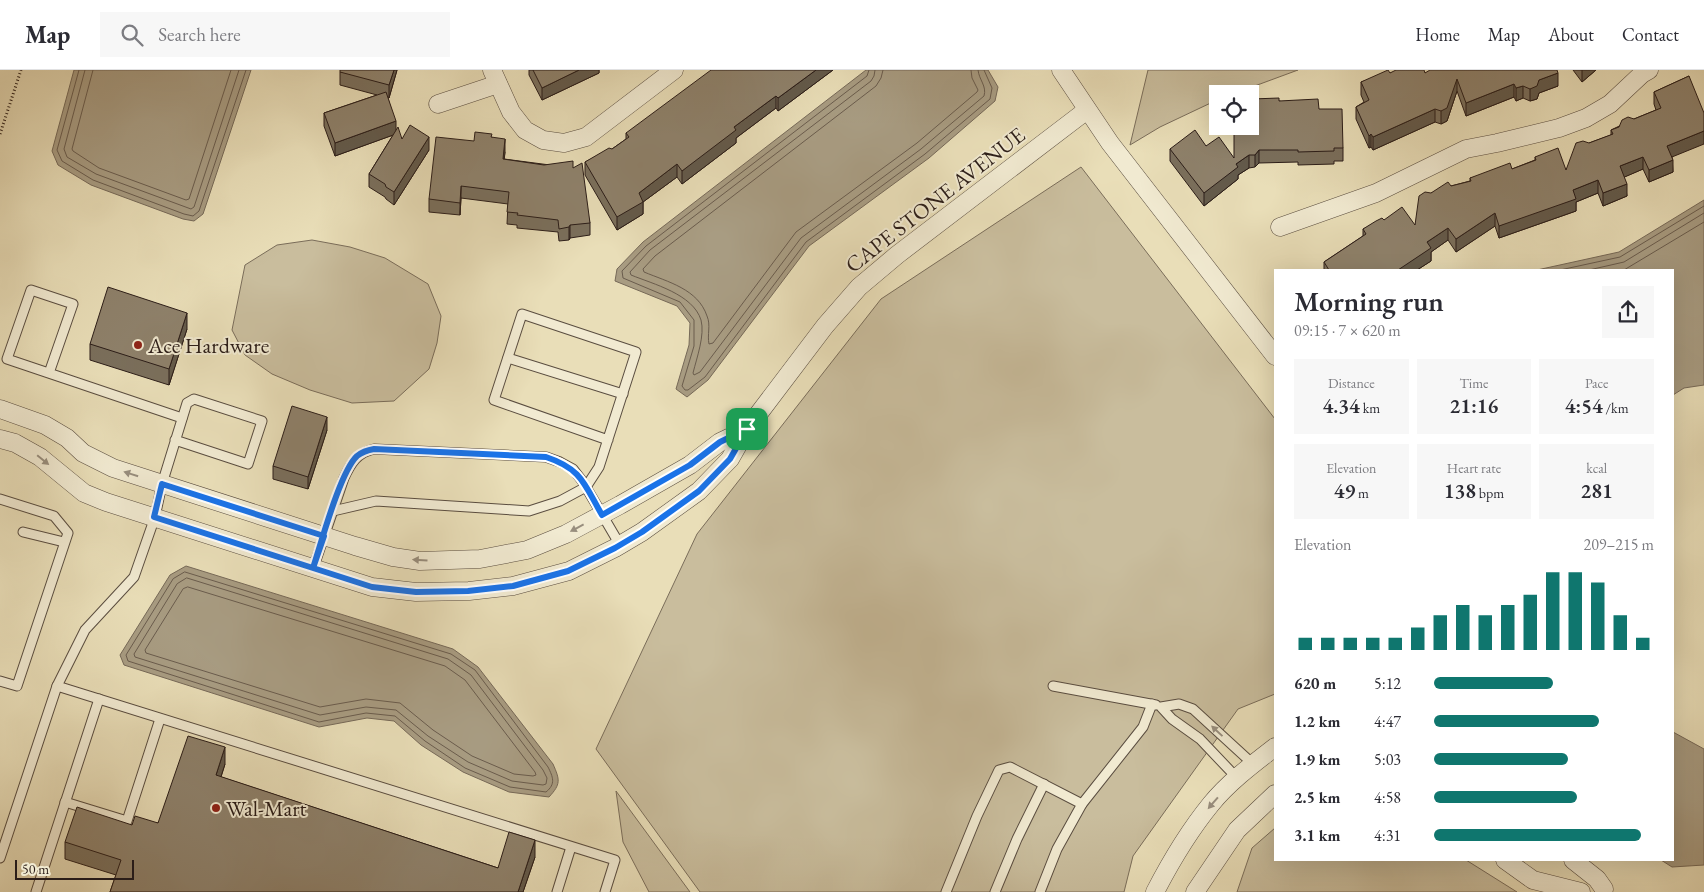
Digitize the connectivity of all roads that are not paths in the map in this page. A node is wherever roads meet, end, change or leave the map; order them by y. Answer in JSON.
{"nodes":[{"id":1,"x":674,"y":70,"type":"edge"},
{"id":2,"x":1061,"y":70,"type":"edge"},
{"id":3,"x":1649,"y":70,"type":"edge"},
{"id":4,"x":495,"y":77,"type":"edge"},
{"id":5,"x":438,"y":104,"type":"dead end"},
{"id":6,"x":1087,"y":110,"type":"junction"},
{"id":7,"x":1280,"y":227,"type":"dead end"},
{"id":8,"x":1274,"y":355,"type":"edge"},
{"id":9,"x":508,"y":358,"type":"junction"},
{"id":10,"x":49,"y":373,"type":"junction"},
{"id":11,"x":623,"y":394,"type":"junction"},
{"id":12,"x":0,"y":409,"type":"edge"},
{"id":13,"x":182,"y":418,"type":"junction"},
{"id":14,"x":747,"y":429,"type":"junction"},
{"id":15,"x":0,"y":440,"type":"edge"},
{"id":16,"x":176,"y":440,"type":"junction"},
{"id":17,"x":608,"y":440,"type":"junction"},
{"id":18,"x":162,"y":484,"type":"junction"},
{"id":19,"x":586,"y":487,"type":"junction"},
{"id":20,"x":0,"y":498,"type":"edge"},
{"id":21,"x":333,"y":511,"type":"junction"},
{"id":22,"x":602,"y":515,"type":"junction"},
{"id":23,"x":154,"y":517,"type":"junction"},
{"id":24,"x":24,"y":532,"type":"dead end"},
{"id":25,"x":324,"y":536,"type":"junction"},
{"id":26,"x":64,"y":542,"type":"junction"},
{"id":27,"x":620,"y":545,"type":"junction"},
{"id":28,"x":313,"y":568,"type":"junction"},
{"id":29,"x":0,"y":681,"type":"edge"},
{"id":30,"x":57,"y":686,"type":"junction"},
{"id":31,"x":1053,"y":686,"type":"dead end"},
{"id":32,"x":99,"y":700,"type":"junction"},
{"id":33,"x":1156,"y":706,"type":"junction"},
{"id":34,"x":160,"y":718,"type":"junction"},
{"id":35,"x":1274,"y":748,"type":"edge"},
{"id":36,"x":1253,"y":764,"type":"junction"},
{"id":37,"x":1237,"y":778,"type":"junction"},
{"id":38,"x":1044,"y":784,"type":"junction"},
{"id":39,"x":1274,"y":795,"type":"edge"},
{"id":40,"x":65,"y":802,"type":"junction"},
{"id":41,"x":1082,"y":804,"type":"junction"},
{"id":42,"x":571,"y":846,"type":"junction"},
{"id":43,"x":0,"y":858,"type":"edge"},
{"id":44,"x":1509,"y":861,"type":"edge"},
{"id":45,"x":1574,"y":861,"type":"edge"},
{"id":46,"x":1605,"y":891,"type":"edge"},
{"id":47,"x":36,"y":892,"type":"edge"},
{"id":48,"x":557,"y":892,"type":"edge"},
{"id":49,"x":606,"y":892,"type":"edge"},
{"id":50,"x":946,"y":892,"type":"edge"},
{"id":51,"x":995,"y":892,"type":"edge"},
{"id":52,"x":1040,"y":892,"type":"edge"},
{"id":53,"x":1155,"y":892,"type":"edge"},
{"id":54,"x":1195,"y":892,"type":"edge"},
{"id":55,"x":1581,"y":892,"type":"edge"}],
"edges":[{"from":1,"to":4,"type":"street"},
{"from":2,"to":6,"type":"street"},
{"from":3,"to":7,"type":"street"},
{"from":4,"to":5,"type":"street"},
{"from":6,"to":8,"type":"street"},
{"from":6,"to":14,"type":"street","name":"CAPE STONE AVENUE"},
{"from":9,"to":11,"type":"lane"},
{"from":9,"to":11,"type":"lane"},
{"from":9,"to":17,"type":"lane"},
{"from":10,"to":10,"type":"lane"},
{"from":10,"to":13,"type":"lane"},
{"from":11,"to":17,"type":"lane"},
{"from":18,"to":12,"type":"street","name":"CAPE STONE AVENUE","one_way":true},
{"from":13,"to":16,"type":"lane"},
{"from":13,"to":16,"type":"lane"},
{"from":14,"to":22,"type":"street","name":"CAPE STONE AVENUE"},
{"from":14,"to":27,"type":"street","name":"CAPE STONE AVENUE"},
{"from":15,"to":23,"type":"street","name":"CAPE STONE AVENUE","one_way":true},
{"from":16,"to":18,"type":"lane"},
{"from":17,"to":19,"type":"lane"},
{"from":18,"to":23,"type":"lane"},
{"from":18,"to":25,"type":"street","name":"CAPE STONE AVENUE"},
{"from":19,"to":21,"type":"lane"},
{"from":19,"to":21,"type":"lane"},
{"from":19,"to":22,"type":"lane"},
{"from":20,"to":26,"type":"lane"},
{"from":21,"to":25,"type":"lane"},
{"from":22,"to":25,"type":"street","name":"CAPE STONE AVENUE","one_way":true},
{"from":22,"to":27,"type":"lane"},
{"from":23,"to":28,"type":"street","name":"CAPE STONE AVENUE"},
{"from":23,"to":30,"type":"lane"},
{"from":24,"to":26,"type":"lane"},
{"from":25,"to":28,"type":"lane"},
{"from":26,"to":29,"type":"lane"},
{"from":27,"to":28,"type":"street","name":"CAPE STONE AVENUE"},
{"from":30,"to":32,"type":"lane"},
{"from":30,"to":43,"type":"lane"},
{"from":31,"to":33,"type":"lane"},
{"from":32,"to":34,"type":"lane"},
{"from":32,"to":40,"type":"lane"},
{"from":36,"to":33,"type":"lane","one_way":true},
{"from":33,"to":37,"type":"lane"},
{"from":33,"to":41,"type":"lane"},
{"from":34,"to":40,"type":"lane"},
{"from":34,"to":42,"type":"lane"},
{"from":35,"to":36,"type":"street"},
{"from":36,"to":37,"type":"street"},
{"from":37,"to":53,"type":"street","one_way":true},
{"from":38,"to":41,"type":"lane"},
{"from":38,"to":50,"type":"lane"},
{"from":38,"to":51,"type":"lane"},
{"from":39,"to":54,"type":"street"},
{"from":40,"to":47,"type":"lane"},
{"from":41,"to":52,"type":"lane"},
{"from":42,"to":48,"type":"lane"},
{"from":42,"to":49,"type":"lane"},
{"from":44,"to":55,"type":"street"},
{"from":45,"to":46,"type":"street"}]}
